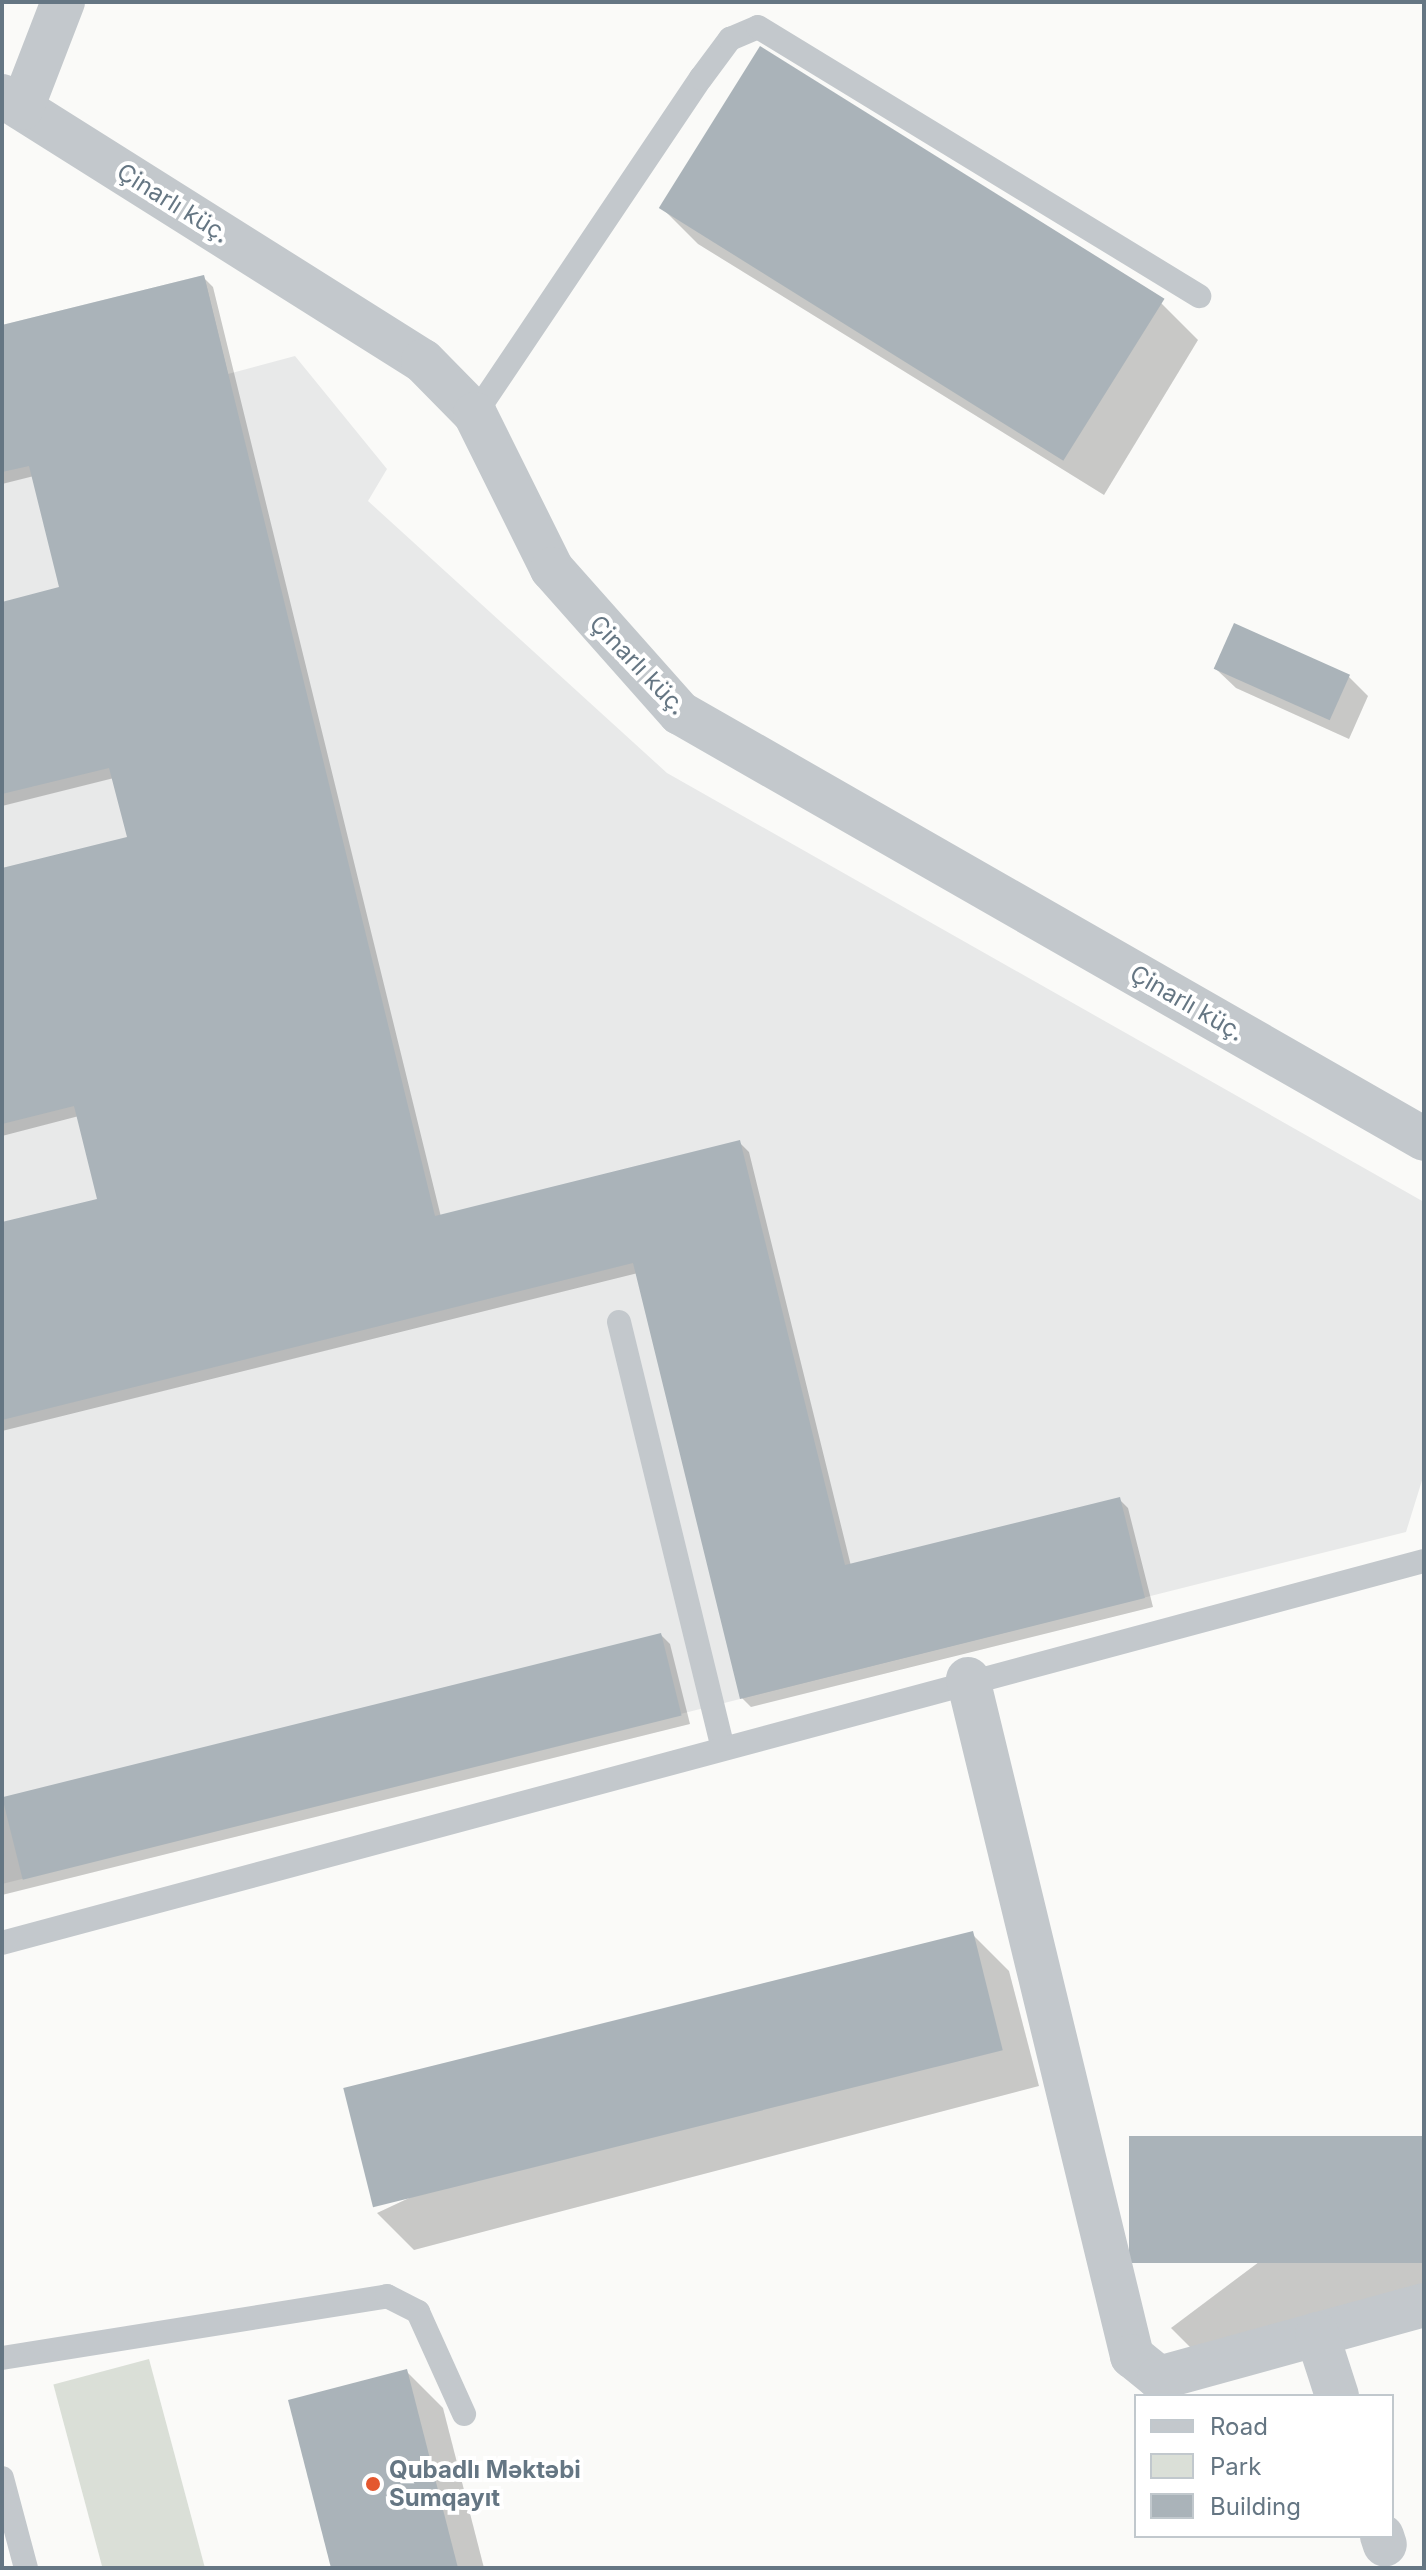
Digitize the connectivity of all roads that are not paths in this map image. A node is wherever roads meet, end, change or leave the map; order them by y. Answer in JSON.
{"nodes":[{"id":1,"x":63,"y":2,"type":"edge"},
{"id":2,"x":12,"y":102,"type":"edge"},
{"id":3,"x":1199,"y":296,"type":"dead end"},
{"id":4,"x":475,"y":414,"type":"junction"},
{"id":5,"x":1424,"y":1139,"type":"edge"},
{"id":6,"x":619,"y":1322,"type":"dead end"},
{"id":7,"x":1424,"y":1561,"type":"edge"},
{"id":8,"x":968,"y":1679,"type":"junction"},
{"id":9,"x":722,"y":1746,"type":"junction"},
{"id":10,"x":2,"y":1943,"type":"edge"},
{"id":11,"x":1424,"y":2305,"type":"edge"},
{"id":12,"x":1317,"y":2334,"type":"junction"},
{"id":13,"x":2,"y":2358,"type":"edge"},
{"id":14,"x":1336,"y":2394,"type":"edge"},
{"id":15,"x":464,"y":2414,"type":"dead end"},
{"id":16,"x":2,"y":2478,"type":"edge"},
{"id":17,"x":26,"y":2568,"type":"edge"}],
"edges":[{"from":1,"to":2,"type":"street"},
{"from":2,"to":4,"type":"street","name":"Çinarlı küç."},
{"from":3,"to":4,"type":"lane"},
{"from":4,"to":5,"type":"street","name":"Çinarlı küç."},
{"from":6,"to":9,"type":"lane"},
{"from":7,"to":8,"type":"lane"},
{"from":8,"to":9,"type":"lane"},
{"from":8,"to":12,"type":"street"},
{"from":9,"to":10,"type":"lane"},
{"from":11,"to":12,"type":"street"},
{"from":12,"to":14,"type":"street"},
{"from":13,"to":15,"type":"lane"},
{"from":16,"to":17,"type":"lane"}]}
